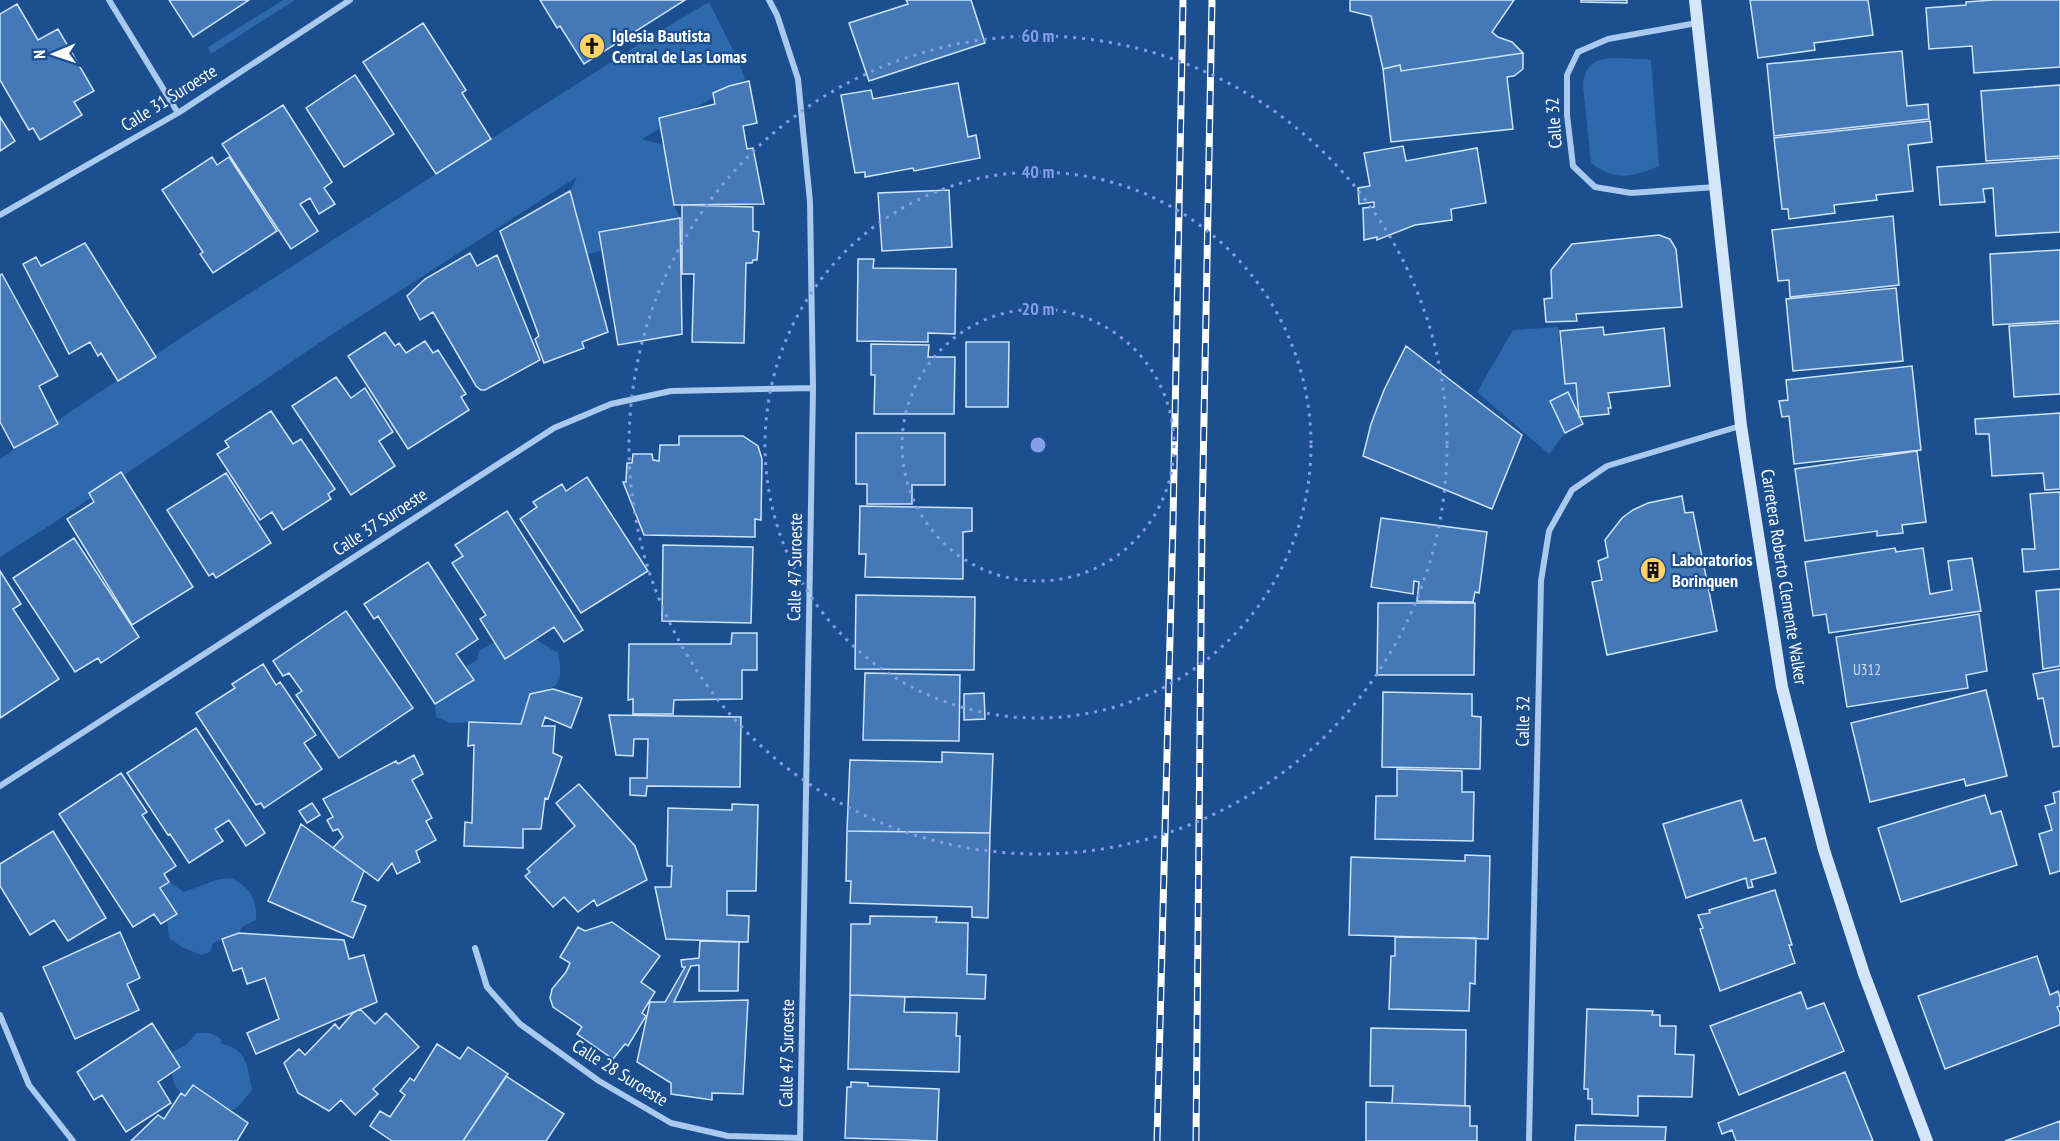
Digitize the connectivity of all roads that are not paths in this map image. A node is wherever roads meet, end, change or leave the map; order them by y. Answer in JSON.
{"nodes":[{"id":1,"x":109,"y":0,"type":"edge"},
{"id":2,"x":350,"y":0,"type":"edge"},
{"id":3,"x":769,"y":0,"type":"edge"},
{"id":4,"x":1695,"y":0,"type":"edge"},
{"id":5,"x":1698,"y":23,"type":"junction"},
{"id":6,"x":178,"y":113,"type":"junction"},
{"id":7,"x":1716,"y":187,"type":"junction"},
{"id":8,"x":0,"y":215,"type":"edge"},
{"id":9,"x":813,"y":388,"type":"junction"},
{"id":10,"x":1741,"y":426,"type":"junction"},
{"id":11,"x":0,"y":786,"type":"edge"},
{"id":12,"x":475,"y":948,"type":"dead end"},
{"id":13,"x":0,"y":1015,"type":"edge"},
{"id":14,"x":800,"y":1139,"type":"edge"},
{"id":15,"x":73,"y":1141,"type":"edge"},
{"id":16,"x":1529,"y":1141,"type":"edge"},
{"id":17,"x":1927,"y":1141,"type":"edge"}],
"edges":[{"from":1,"to":6,"type":"street"},
{"from":2,"to":6,"type":"street","name":"Calle 31 Suroeste"},
{"from":3,"to":9,"type":"street","name":"Calle 47 Suroeste"},
{"from":4,"to":5,"type":"main road","name":"Carretera Roberto Clemente Walker"},
{"from":5,"to":7,"type":"main road","name":"Carretera Roberto Clemente Walker"},
{"from":5,"to":7,"type":"street","name":"Calle 32"},
{"from":6,"to":8,"type":"street","name":"Calle 31 Suroeste"},
{"from":7,"to":10,"type":"main road","name":"Carretera Roberto Clemente Walker"},
{"from":9,"to":11,"type":"street","name":"Calle 37 Suroeste"},
{"from":9,"to":14,"type":"street","name":"Calle 47 Suroeste"},
{"from":10,"to":16,"type":"street","name":"Calle 32"},
{"from":10,"to":17,"type":"main road","name":"Carretera Roberto Clemente Walker"},
{"from":12,"to":14,"type":"street","name":"Calle 28 Suroeste"},
{"from":13,"to":15,"type":"street"}]}
